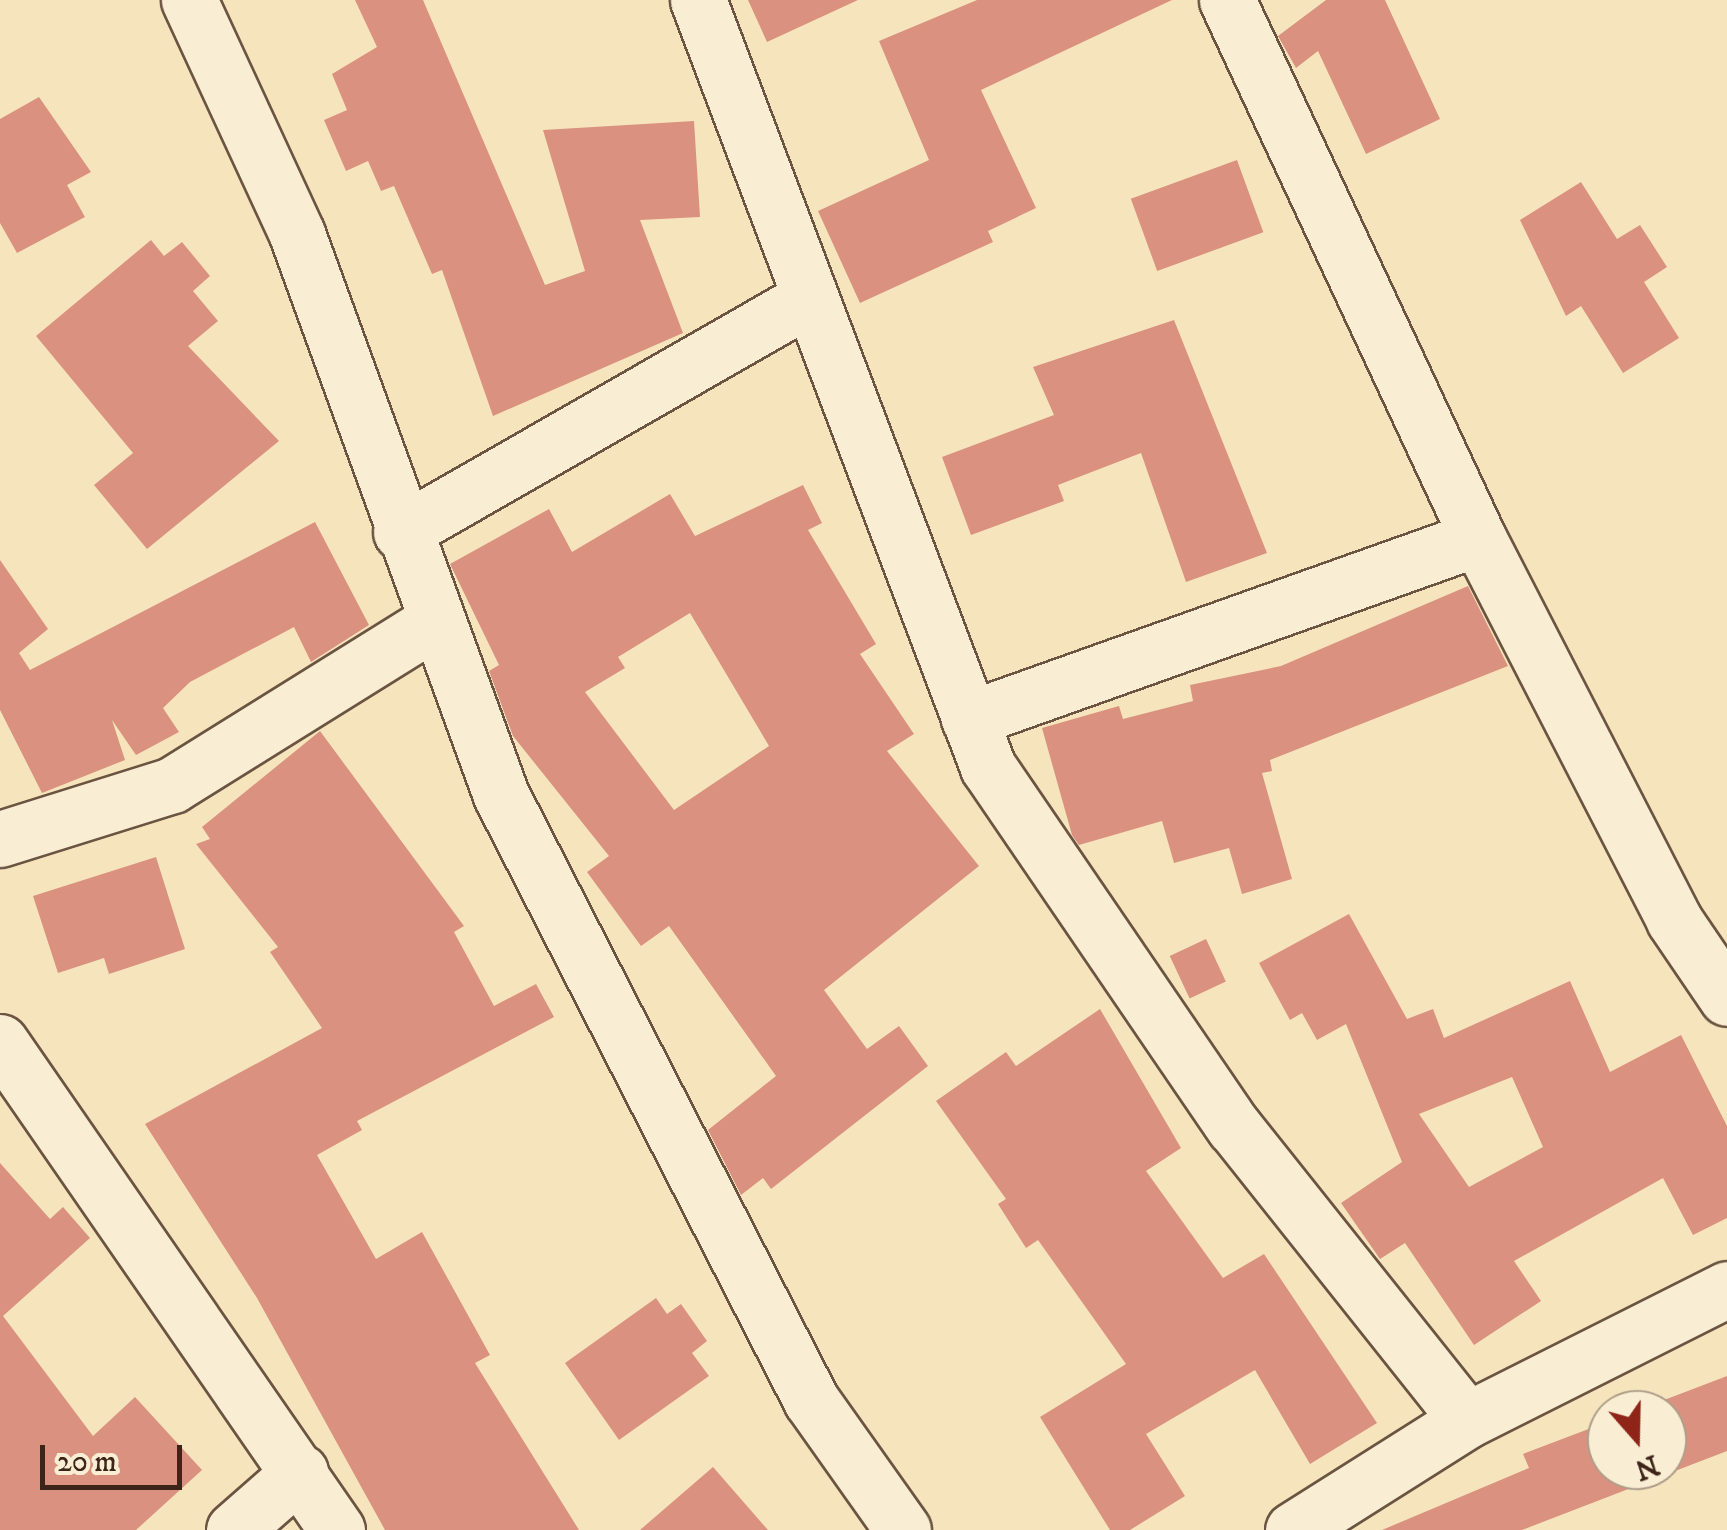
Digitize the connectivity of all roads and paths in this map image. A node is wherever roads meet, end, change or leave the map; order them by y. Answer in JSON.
{"nodes":[{"id":1,"x":190,"y":0,"type":"edge"},
{"id":2,"x":698,"y":0,"type":"edge"},
{"id":3,"x":1227,"y":0,"type":"edge"},
{"id":4,"x":809,"y":298,"type":"junction"},
{"id":5,"x":401,"y":532,"type":"junction"},
{"id":6,"x":1478,"y":538,"type":"junction"},
{"id":7,"x":435,"y":622,"type":"junction"},
{"id":8,"x":969,"y":719,"type":"junction"},
{"id":9,"x":0,"y":839,"type":"edge"},
{"id":10,"x":1727,"y":998,"type":"edge"},
{"id":11,"x":0,"y":1042,"type":"edge"},
{"id":12,"x":15,"y":1105,"type":"edge"},
{"id":13,"x":1727,"y":1288,"type":"edge"},
{"id":14,"x":1466,"y":1420,"type":"junction"},
{"id":15,"x":300,"y":1472,"type":"junction"},
{"id":16,"x":234,"y":1530,"type":"edge"},
{"id":17,"x":337,"y":1530,"type":"edge"},
{"id":18,"x":903,"y":1530,"type":"edge"},
{"id":19,"x":1294,"y":1530,"type":"edge"}],
"edges":[{"from":1,"to":5,"type":"street"},
{"from":2,"to":4,"type":"street"},
{"from":3,"to":6,"type":"street"},
{"from":4,"to":5,"type":"street"},
{"from":4,"to":8,"type":"street"},
{"from":5,"to":7,"type":"street"},
{"from":6,"to":8,"type":"street"},
{"from":6,"to":10,"type":"street"},
{"from":7,"to":9,"type":"street"},
{"from":7,"to":18,"type":"street"},
{"from":8,"to":14,"type":"street"},
{"from":11,"to":12,"type":"street"},
{"from":12,"to":15,"type":"street"},
{"from":13,"to":14,"type":"street"},
{"from":14,"to":19,"type":"street"},
{"from":15,"to":16,"type":"street"},
{"from":15,"to":17,"type":"street"}]}
